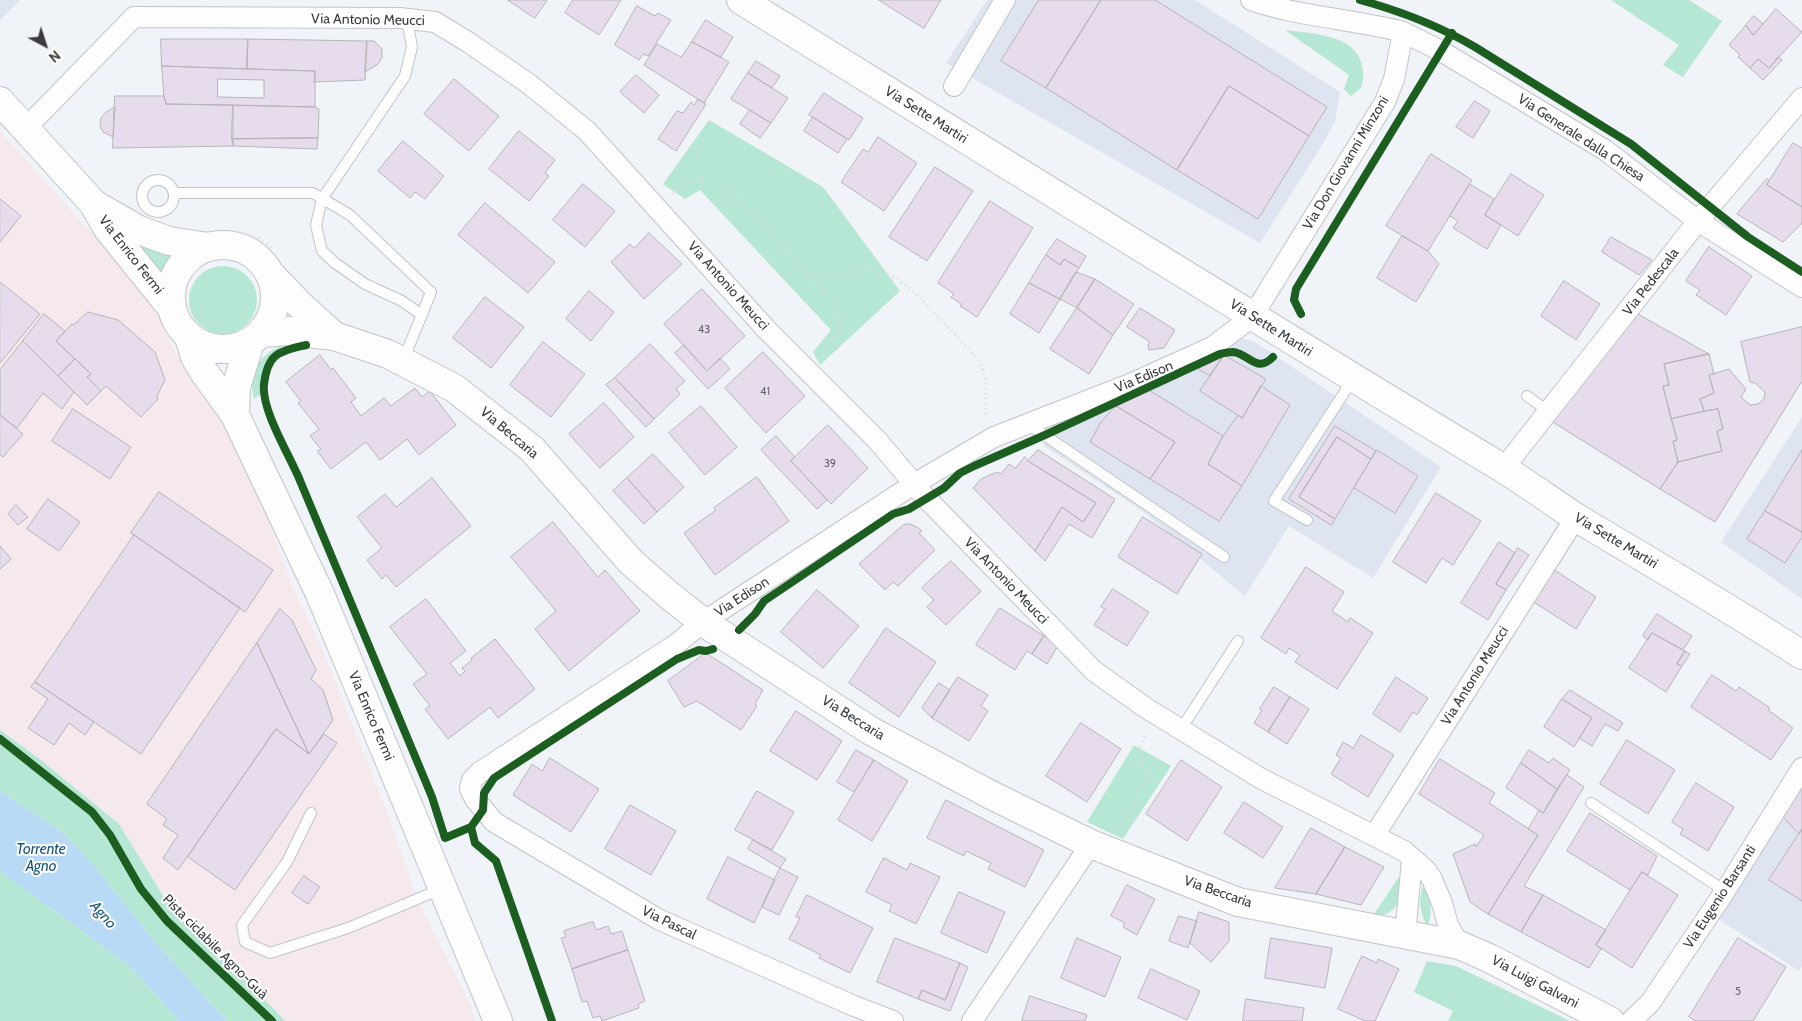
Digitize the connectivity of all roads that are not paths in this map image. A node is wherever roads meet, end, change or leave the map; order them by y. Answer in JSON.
{"nodes":[{"id":1,"x":740,"y":0,"type":"edge"},
{"id":2,"x":1005,"y":0,"type":"edge"},
{"id":3,"x":1251,"y":0,"type":"edge"},
{"id":4,"x":1316,"y":7,"type":"edge"},
{"id":5,"x":406,"y":19,"type":"junction"},
{"id":6,"x":1403,"y":32,"type":"junction"},
{"id":7,"x":954,"y":86,"type":"dead end"},
{"id":8,"x":1802,"y":98,"type":"edge"},
{"id":9,"x":0,"y":101,"type":"edge"},
{"id":10,"x":24,"y":130,"type":"junction"},
{"id":11,"x":174,"y":193,"type":"dead end"},
{"id":12,"x":322,"y":199,"type":"junction"},
{"id":13,"x":93,"y":203,"type":"junction"},
{"id":14,"x":1698,"y":221,"type":"junction"},
{"id":15,"x":218,"y":239,"type":"junction"},
{"id":16,"x":274,"y":264,"type":"junction"},
{"id":17,"x":1802,"y":287,"type":"edge"},
{"id":18,"x":171,"y":307,"type":"junction"},
{"id":19,"x":422,"y":315,"type":"junction"},
{"id":20,"x":1252,"y":317,"type":"junction"},
{"id":21,"x":334,"y":336,"type":"junction"},
{"id":22,"x":189,"y":337,"type":"junction"},
{"id":23,"x":255,"y":338,"type":"junction"},
{"id":24,"x":403,"y":362,"type":"junction"},
{"id":25,"x":1353,"y":379,"type":"junction"},
{"id":26,"x":1527,"y":396,"type":"dead end"},
{"id":27,"x":1549,"y":412,"type":"junction"},
{"id":28,"x":235,"y":415,"type":"junction"},
{"id":29,"x":1028,"y":424,"type":"junction"},
{"id":30,"x":1503,"y":469,"type":"junction"},
{"id":31,"x":914,"y":484,"type":"junction"},
{"id":32,"x":1576,"y":517,"type":"junction"},
{"id":33,"x":1307,"y":520,"type":"dead end"},
{"id":34,"x":1224,"y":557,"type":"dead end"},
{"id":35,"x":703,"y":622,"type":"junction"},
{"id":36,"x":1238,"y":641,"type":"dead end"},
{"id":37,"x":1802,"y":655,"type":"edge"},
{"id":38,"x":1181,"y":729,"type":"junction"},
{"id":39,"x":1802,"y":768,"type":"edge"},
{"id":40,"x":470,"y":788,"type":"joint"},
{"id":41,"x":1591,"y":803,"type":"dead end"},
{"id":42,"x":311,"y":813,"type":"dead end"},
{"id":43,"x":1374,"y":836,"type":"junction"},
{"id":44,"x":1091,"y":844,"type":"junction"},
{"id":45,"x":1412,"y":860,"type":"junction"},
{"id":46,"x":442,"y":888,"type":"junction"},
{"id":47,"x":1725,"y":891,"type":"junction"},
{"id":48,"x":1405,"y":935,"type":"junction"},
{"id":49,"x":1459,"y":945,"type":"junction"},
{"id":50,"x":498,"y":1021,"type":"edge"},
{"id":51,"x":893,"y":1021,"type":"edge"},
{"id":52,"x":972,"y":1021,"type":"edge"},
{"id":53,"x":1610,"y":1021,"type":"edge"},
{"id":54,"x":1631,"y":1021,"type":"edge"}],
"edges":[{"from":1,"to":20,"type":"main road","name":"Via Sette Martiri"},
{"from":2,"to":7,"type":"street"},
{"from":3,"to":4,"type":"street"},
{"from":4,"to":6,"type":"street"},
{"from":5,"to":10,"type":"street","name":"Via Antonio Meucci"},
{"from":5,"to":12,"type":"lane"},
{"from":5,"to":31,"type":"street","name":"Via Antonio Meucci"},
{"from":6,"to":14,"type":"street","name":"Via Generale dalla Chiesa"},
{"from":6,"to":20,"type":"street","name":"Via Don Giovanni Minzoni"},
{"from":8,"to":14,"type":"street","name":"Via Pedescala"},
{"from":9,"to":10,"type":"main road","name":"Via Enrico Fermi"},
{"from":10,"to":13,"type":"main road","name":"Via Enrico Fermi"},
{"from":11,"to":12,"type":"lane"},
{"from":12,"to":19,"type":"lane"},
{"from":12,"to":19,"type":"lane"},
{"from":13,"to":15,"type":"main road","name":"Via Enrico Fermi"},
{"from":13,"to":18,"type":"main road","name":"Via Enrico Fermi"},
{"from":14,"to":17,"type":"street","name":"Via Generale dalla Chiesa"},
{"from":14,"to":27,"type":"street","name":"Via Pedescala"},
{"from":15,"to":16,"type":"main road"},
{"from":15,"to":18,"type":"main road"},
{"from":16,"to":21,"type":"main road","name":"Via Beccaria"},
{"from":16,"to":23,"type":"main road"},
{"from":18,"to":22,"type":"main road"},
{"from":19,"to":24,"type":"lane"},
{"from":20,"to":25,"type":"main road","name":"Via Sette Martiri"},
{"from":20,"to":29,"type":"street","name":"Via Edison"},
{"from":21,"to":23,"type":"main road","name":"Via Beccaria"},
{"from":21,"to":24,"type":"main road","name":"Via Beccaria"},
{"from":22,"to":23,"type":"main road"},
{"from":22,"to":28,"type":"main road","name":"Via Enrico Fermi"},
{"from":23,"to":28,"type":"main road","name":"Via Enrico Fermi"},
{"from":24,"to":35,"type":"main road","name":"Via Beccaria"},
{"from":25,"to":30,"type":"main road","name":"Via Sette Martiri"},
{"from":25,"to":33,"type":"lane"},
{"from":26,"to":27,"type":"lane"},
{"from":27,"to":30,"type":"street","name":"Via Pedescala"},
{"from":28,"to":46,"type":"main road","name":"Via Enrico Fermi"},
{"from":29,"to":31,"type":"street","name":"Via Edison"},
{"from":29,"to":34,"type":"lane"},
{"from":30,"to":32,"type":"main road","name":"Via Sette Martiri"},
{"from":31,"to":35,"type":"street","name":"Via Edison"},
{"from":31,"to":38,"type":"street","name":"Via Antonio Meucci"},
{"from":32,"to":37,"type":"main road","name":"Via Sette Martiri"},
{"from":32,"to":43,"type":"street","name":"Via Antonio Meucci"},
{"from":35,"to":40,"type":"street","name":"Via Edison"},
{"from":35,"to":44,"type":"main road","name":"Via Beccaria"},
{"from":36,"to":38,"type":"lane"},
{"from":38,"to":43,"type":"street","name":"Via Antonio Meucci"},
{"from":39,"to":47,"type":"street","name":"Via Eugenio Barsanti"},
{"from":40,"to":51,"type":"street","name":"Via Pascal"},
{"from":41,"to":47,"type":"lane"},
{"from":42,"to":46,"type":"lane"},
{"from":43,"to":45,"type":"street","name":"Via Antonio Meucci"},
{"from":44,"to":48,"type":"main road","name":"Via Beccaria"},
{"from":44,"to":52,"type":"street"},
{"from":45,"to":48,"type":"street"},
{"from":45,"to":49,"type":"street","name":"Via Antonio Meucci"},
{"from":46,"to":50,"type":"main road","name":"Via Enrico Fermi"},
{"from":47,"to":54,"type":"street","name":"Via Eugenio Barsanti"},
{"from":48,"to":49,"type":"main road","name":"Via Beccaria"},
{"from":49,"to":53,"type":"main road","name":"Via Luigi Galvani"}]}
